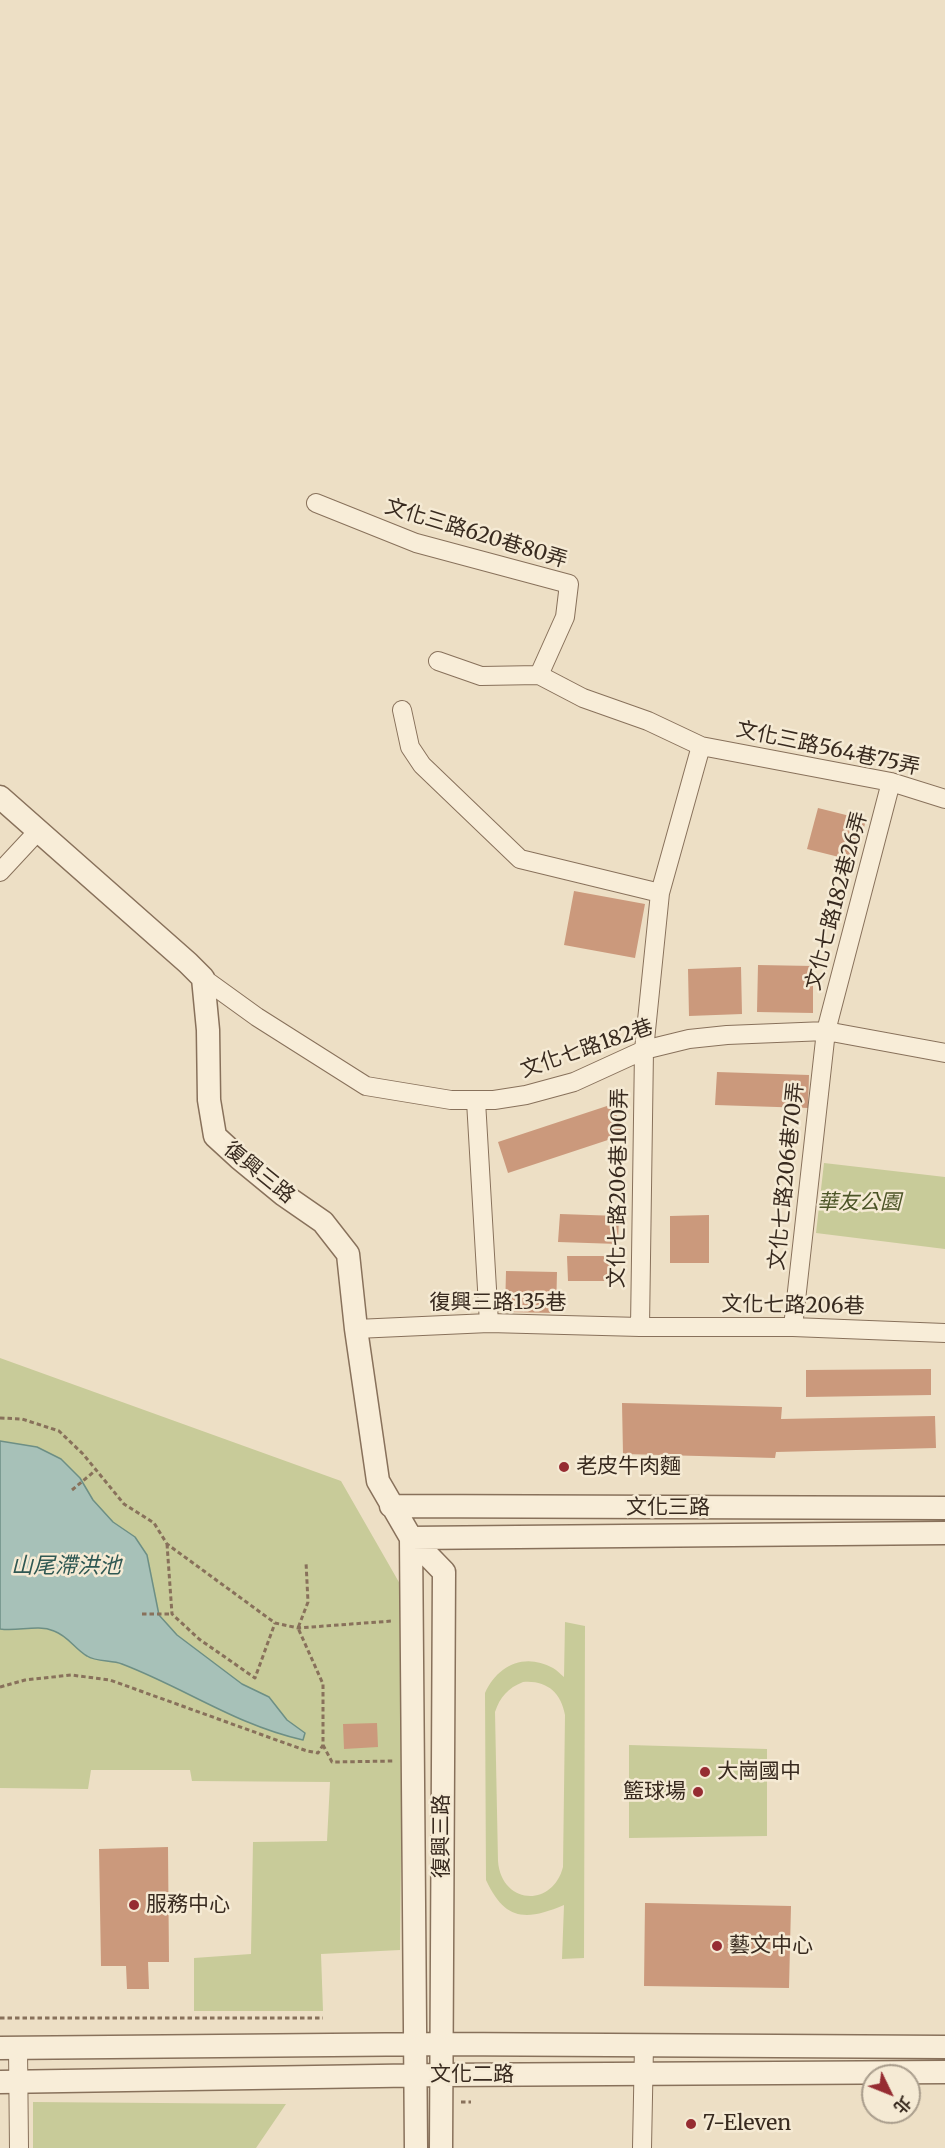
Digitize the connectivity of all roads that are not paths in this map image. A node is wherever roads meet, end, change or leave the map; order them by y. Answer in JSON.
{"nodes":[{"id":1,"x":316,"y":503,"type":"dead end"},
{"id":2,"x":438,"y":661,"type":"dead end"},
{"id":3,"x":539,"y":675,"type":"junction"},
{"id":4,"x":402,"y":710,"type":"dead end"},
{"id":5,"x":701,"y":746,"type":"junction"},
{"id":6,"x":891,"y":782,"type":"junction"},
{"id":7,"x":0,"y":797,"type":"edge"},
{"id":8,"x":945,"y":799,"type":"edge"},
{"id":9,"x":39,"y":830,"type":"junction"},
{"id":10,"x":0,"y":872,"type":"edge"},
{"id":11,"x":660,"y":893,"type":"junction"},
{"id":12,"x":203,"y":978,"type":"junction"},
{"id":13,"x":826,"y":1031,"type":"junction"},
{"id":14,"x":644,"y":1050,"type":"junction"},
{"id":15,"x":945,"y":1053,"type":"edge"},
{"id":16,"x":476,"y":1101,"type":"junction"},
{"id":17,"x":489,"y":1323,"type":"junction"},
{"id":18,"x":640,"y":1326,"type":"junction"},
{"id":19,"x":793,"y":1327,"type":"junction"},
{"id":20,"x":356,"y":1329,"type":"junction"},
{"id":21,"x":945,"y":1333,"type":"edge"},
{"id":22,"x":391,"y":1506,"type":"junction"},
{"id":23,"x":945,"y":1508,"type":"edge"},
{"id":24,"x":945,"y":1533,"type":"edge"},
{"id":25,"x":411,"y":1538,"type":"junction"},
{"id":26,"x":415,"y":2044,"type":"junction"},
{"id":27,"x":441,"y":2044,"type":"junction"},
{"id":28,"x":644,"y":2046,"type":"junction"},
{"id":29,"x":945,"y":2047,"type":"edge"},
{"id":30,"x":9,"y":2048,"type":"edge"},
{"id":31,"x":945,"y":2072,"type":"edge"},
{"id":32,"x":643,"y":2074,"type":"junction"},
{"id":33,"x":416,"y":2075,"type":"junction"},
{"id":34,"x":441,"y":2075,"type":"junction"},
{"id":35,"x":10,"y":2082,"type":"edge"},
{"id":36,"x":19,"y":2148,"type":"edge"},
{"id":37,"x":416,"y":2148,"type":"edge"},
{"id":38,"x":441,"y":2148,"type":"edge"},
{"id":39,"x":642,"y":2148,"type":"edge"}],
"edges":[{"from":1,"to":3,"type":"street","name":"文化三路620巷80弄"},
{"from":2,"to":3,"type":"street"},
{"from":3,"to":5,"type":"street"},
{"from":4,"to":11,"type":"street"},
{"from":5,"to":6,"type":"street","name":"文化三路564巷75弄"},
{"from":5,"to":11,"type":"street"},
{"from":6,"to":8,"type":"street","name":"文化三路564巷75弄"},
{"from":6,"to":13,"type":"street","name":"文化七路182巷26弄"},
{"from":7,"to":9,"type":"street"},
{"from":9,"to":10,"type":"street"},
{"from":9,"to":12,"type":"street"},
{"from":11,"to":14,"type":"street","name":"文化七路206巷100弄"},
{"from":12,"to":16,"type":"street","name":"文化七路182巷"},
{"from":12,"to":20,"type":"street","name":"復興三路"},
{"from":13,"to":14,"type":"street","name":"文化七路182巷"},
{"from":13,"to":15,"type":"street","name":"文化七路182巷"},
{"from":13,"to":19,"type":"street","name":"文化七路206巷70弄"},
{"from":14,"to":16,"type":"street","name":"文化七路182巷"},
{"from":14,"to":18,"type":"street","name":"文化七路206巷100弄"},
{"from":16,"to":17,"type":"street"},
{"from":17,"to":18,"type":"street","name":"復興三路135巷"},
{"from":17,"to":20,"type":"street","name":"復興三路135巷"},
{"from":18,"to":19,"type":"street","name":"文化七路206巷"},
{"from":19,"to":21,"type":"street","name":"文化七路206巷"},
{"from":20,"to":22,"type":"street","name":"復興三路"},
{"from":22,"to":23,"type":"street","name":"文化三路"},
{"from":22,"to":25,"type":"street","name":"復興三路"},
{"from":24,"to":25,"type":"street","name":"文化三路"},
{"from":25,"to":26,"type":"street","name":"復興三路"},
{"from":25,"to":27,"type":"street","name":"復興三路"},
{"from":26,"to":27,"type":"street","name":"文化二路"},
{"from":26,"to":30,"type":"street","name":"文化二路"},
{"from":26,"to":33,"type":"street","name":"復興三路"},
{"from":27,"to":28,"type":"street","name":"文化二路"},
{"from":27,"to":34,"type":"street","name":"復興三路"},
{"from":28,"to":29,"type":"street","name":"文化二路"},
{"from":28,"to":32,"type":"street"},
{"from":30,"to":35,"type":"street"},
{"from":31,"to":32,"type":"street","name":"文化二路"},
{"from":32,"to":34,"type":"street","name":"文化二路"},
{"from":32,"to":39,"type":"street"},
{"from":33,"to":34,"type":"street","name":"文化二路"},
{"from":33,"to":35,"type":"street","name":"文化二路"},
{"from":33,"to":37,"type":"street","name":"復興三路"},
{"from":34,"to":38,"type":"street","name":"復興三路"},
{"from":35,"to":36,"type":"street"}]}
